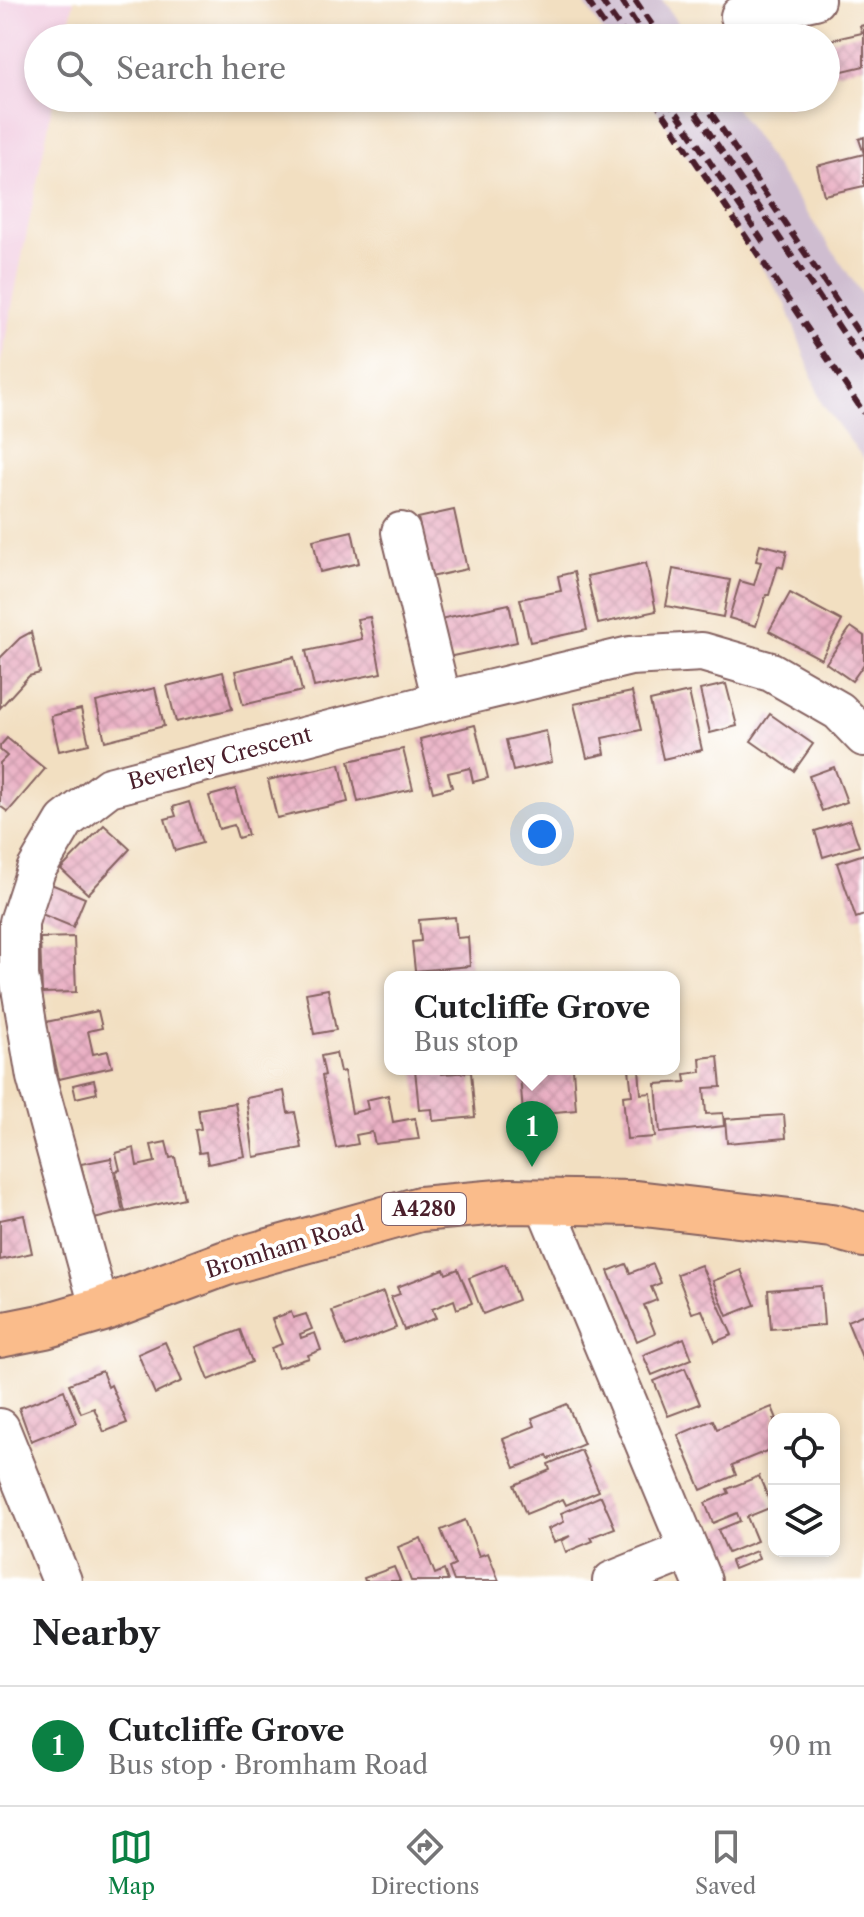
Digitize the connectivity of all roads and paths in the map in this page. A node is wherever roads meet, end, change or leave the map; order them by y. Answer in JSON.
{"nodes":[{"id":1,"x":815,"y":0,"type":"edge"},
{"id":2,"x":740,"y":16,"type":"dead end"},
{"id":3,"x":401,"y":532,"type":"dead end"},
{"id":4,"x":442,"y":701,"type":"junction"},
{"id":5,"x":864,"y":737,"type":"edge"},
{"id":6,"x":544,"y":1202,"type":"junction"},
{"id":7,"x":864,"y":1235,"type":"edge"},
{"id":8,"x":100,"y":1310,"type":"junction"},
{"id":9,"x":0,"y":1335,"type":"edge"},
{"id":10,"x":0,"y":1428,"type":"edge"},
{"id":11,"x":696,"y":1565,"type":"edge"},
{"id":12,"x":62,"y":1581,"type":"edge"},
{"id":13,"x":612,"y":1581,"type":"edge"}],
"edges":[{"from":1,"to":2,"type":"street"},
{"from":3,"to":4,"type":"street"},
{"from":4,"to":5,"type":"street","name":"Beverley Crescent"},
{"from":4,"to":8,"type":"street","name":"Beverley Crescent"},
{"from":6,"to":7,"type":"main road","name":"Bromham Road","number":"A4280"},
{"from":6,"to":8,"type":"main road","name":"Bromham Road","number":"A4280"},
{"from":6,"to":11,"type":"street"},
{"from":8,"to":9,"type":"main road","name":"Bromham Road","number":"A4280"},
{"from":10,"to":12,"type":"street"},
{"from":11,"to":13,"type":"street"}]}
